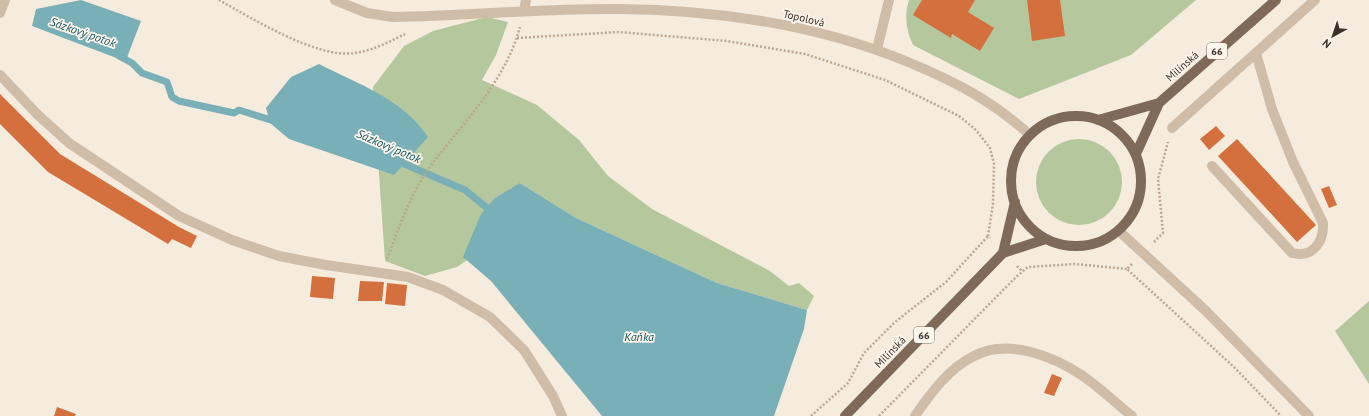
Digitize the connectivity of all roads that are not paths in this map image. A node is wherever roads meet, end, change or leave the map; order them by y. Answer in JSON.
{"nodes":[{"id":1,"x":4,"y":0,"type":"edge"},
{"id":2,"x":335,"y":0,"type":"edge"},
{"id":3,"x":526,"y":0,"type":"edge"},
{"id":4,"x":889,"y":0,"type":"edge"},
{"id":5,"x":1276,"y":0,"type":"edge"},
{"id":6,"x":1315,"y":0,"type":"edge"},
{"id":7,"x":524,"y":11,"type":"junction"},
{"id":8,"x":0,"y":13,"type":"edge"},
{"id":9,"x":876,"y":49,"type":"junction"},
{"id":10,"x":1256,"y":53,"type":"junction"},
{"id":11,"x":0,"y":75,"type":"edge"},
{"id":12,"x":1159,"y":103,"type":"junction"},
{"id":13,"x":1098,"y":120,"type":"junction"},
{"id":14,"x":1172,"y":128,"type":"dead end"},
{"id":15,"x":1030,"y":135,"type":"junction"},
{"id":16,"x":1136,"y":154,"type":"junction"},
{"id":17,"x":1212,"y":166,"type":"dead end"},
{"id":18,"x":1014,"y":202,"type":"junction"},
{"id":19,"x":1119,"y":231,"type":"junction"},
{"id":20,"x":1046,"y":239,"type":"junction"},
{"id":21,"x":1003,"y":253,"type":"junction"},
{"id":22,"x":562,"y":416,"type":"edge"},
{"id":23,"x":845,"y":416,"type":"edge"},
{"id":24,"x":915,"y":416,"type":"edge"},
{"id":25,"x":1132,"y":416,"type":"edge"},
{"id":26,"x":1309,"y":416,"type":"edge"}],
"edges":[{"from":1,"to":8,"type":"street"},
{"from":2,"to":7,"type":"street","name":"Topolová"},
{"from":3,"to":7,"type":"street"},
{"from":4,"to":9,"type":"street"},
{"from":5,"to":12,"type":"main road","name":"Milínská","number":"66"},
{"from":6,"to":10,"type":"street"},
{"from":7,"to":9,"type":"street","name":"Topolová"},
{"from":9,"to":15,"type":"street","name":"Topolová"},
{"from":10,"to":14,"type":"street"},
{"from":10,"to":17,"type":"street"},
{"from":11,"to":22,"type":"street"},
{"from":12,"to":13,"type":"main road","name":"Milínská","number":"66"},
{"from":12,"to":16,"type":"main road","name":"Milínská"},
{"from":13,"to":15,"type":"main road","name":"Milínská"},
{"from":13,"to":16,"type":"main road","name":"Milínská"},
{"from":15,"to":18,"type":"main road","name":"Milínská"},
{"from":16,"to":19,"type":"main road","name":"Milínská"},
{"from":18,"to":20,"type":"main road","name":"Milínská"},
{"from":18,"to":21,"type":"main road","name":"Milínská"},
{"from":19,"to":20,"type":"main road","name":"Milínská"},
{"from":19,"to":26,"type":"street"},
{"from":20,"to":21,"type":"main road","name":"Milínská","number":"66"},
{"from":21,"to":23,"type":"main road","name":"Milínská","number":"66"},
{"from":24,"to":25,"type":"street"}]}
